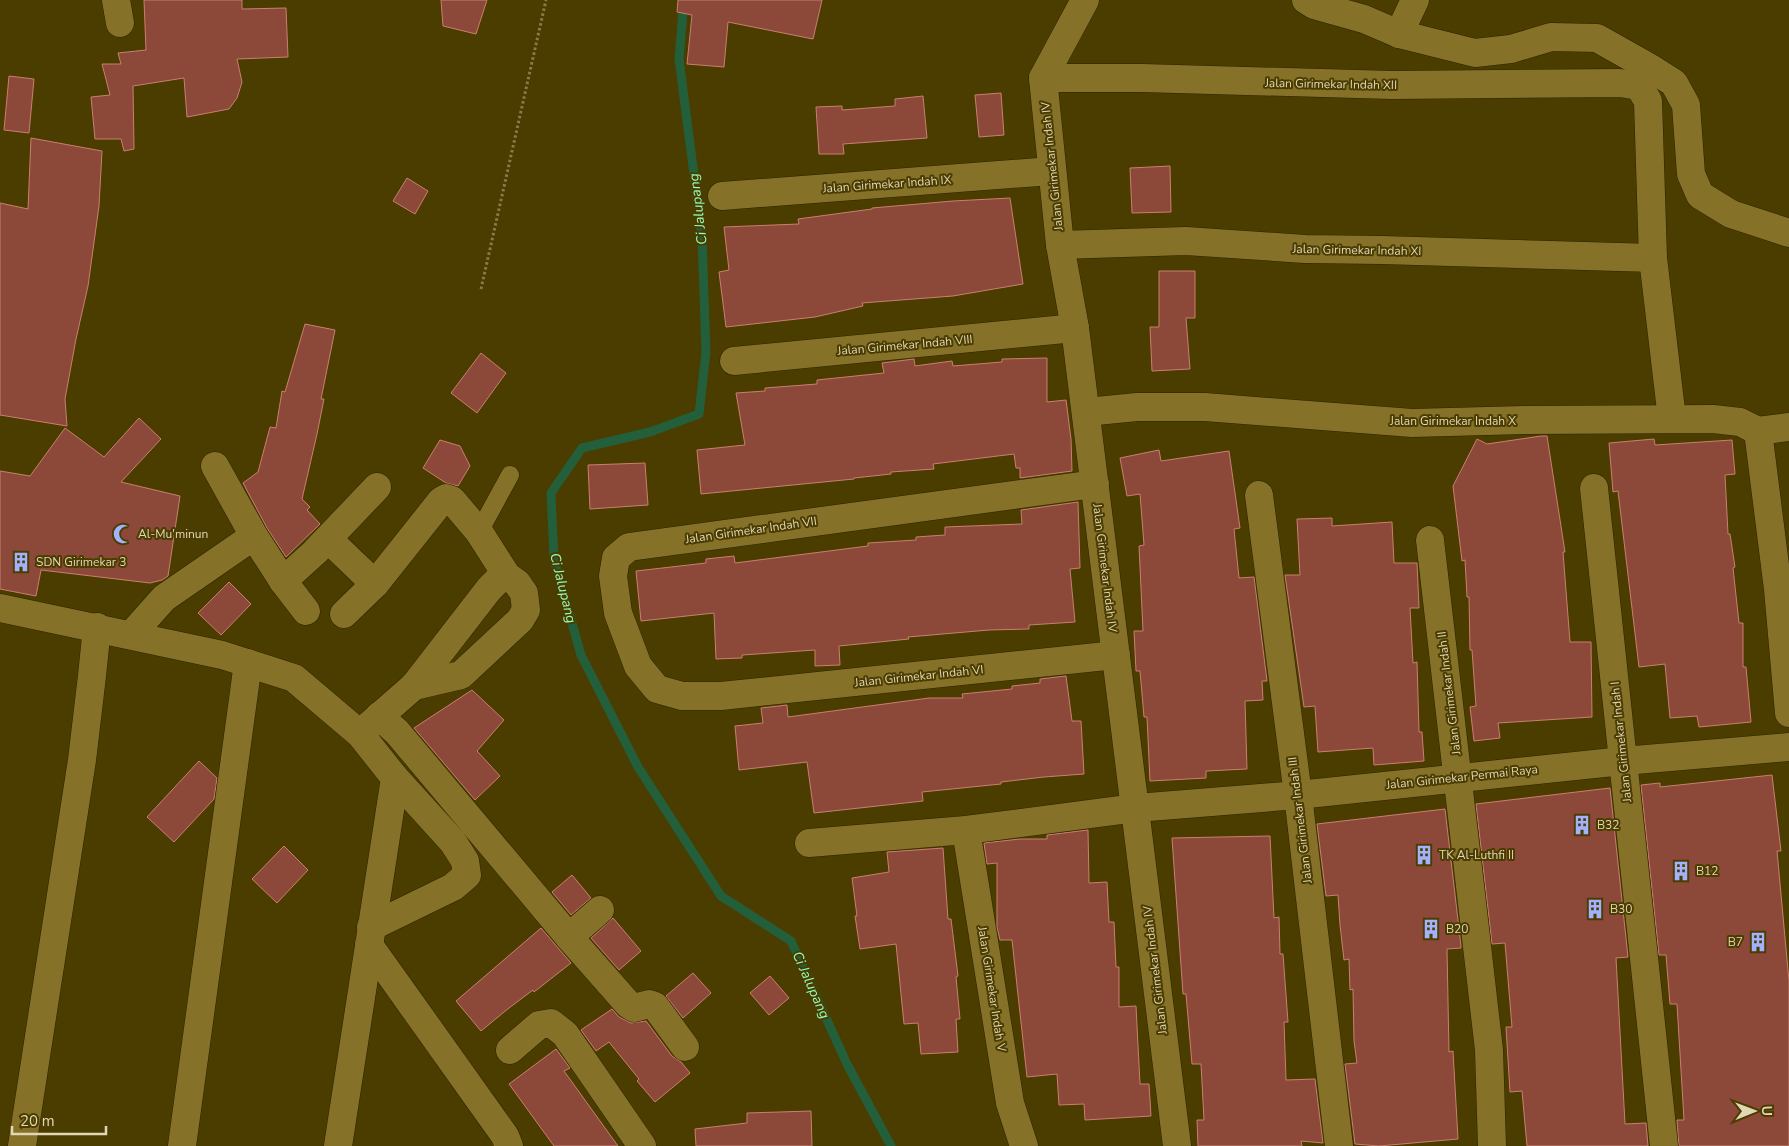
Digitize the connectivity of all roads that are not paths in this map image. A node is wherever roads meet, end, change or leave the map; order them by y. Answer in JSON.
{"nodes":[{"id":1,"x":1085,"y":0,"type":"edge"},
{"id":2,"x":1306,"y":0,"type":"edge"},
{"id":3,"x":1415,"y":0,"type":"edge"},
{"id":4,"x":1399,"y":34,"type":"junction"},
{"id":5,"x":1043,"y":78,"type":"junction"},
{"id":6,"x":1052,"y":171,"type":"junction"},
{"id":7,"x":722,"y":196,"type":"dead end"},
{"id":8,"x":1789,"y":233,"type":"edge"},
{"id":9,"x":1060,"y":245,"type":"junction"},
{"id":10,"x":1653,"y":258,"type":"junction"},
{"id":11,"x":1075,"y":328,"type":"junction"},
{"id":12,"x":734,"y":361,"type":"dead end"},
{"id":13,"x":1086,"y":412,"type":"junction"},
{"id":14,"x":1672,"y":419,"type":"junction"},
{"id":15,"x":1789,"y":427,"type":"edge"},
{"id":16,"x":1758,"y":431,"type":"junction"},
{"id":17,"x":215,"y":466,"type":"dead end"},
{"id":18,"x":510,"y":475,"type":"dead end"},
{"id":19,"x":1095,"y":484,"type":"junction"},
{"id":20,"x":377,"y":487,"type":"dead end"},
{"id":21,"x":1594,"y":488,"type":"dead end"},
{"id":22,"x":1259,"y":495,"type":"dead end"},
{"id":23,"x":479,"y":532,"type":"junction"},
{"id":24,"x":254,"y":536,"type":"junction"},
{"id":25,"x":328,"y":539,"type":"junction"},
{"id":26,"x":1430,"y":540,"type":"dead end"},
{"id":27,"x":507,"y":576,"type":"junction"},
{"id":28,"x":283,"y":581,"type":"junction"},
{"id":29,"x":374,"y":584,"type":"junction"},
{"id":30,"x":1783,"y":589,"type":"edge"},
{"id":31,"x":0,"y":608,"type":"edge"},
{"id":32,"x":306,"y":611,"type":"dead end"},
{"id":33,"x":344,"y":614,"type":"dead end"},
{"id":34,"x":97,"y":627,"type":"junction"},
{"id":35,"x":131,"y":635,"type":"junction"},
{"id":36,"x":1116,"y":655,"type":"junction"},
{"id":37,"x":248,"y":663,"type":"junction"},
{"id":38,"x":414,"y":686,"type":"junction"},
{"id":39,"x":721,"y":696,"type":"joint"},
{"id":40,"x":1789,"y":713,"type":"edge"},
{"id":41,"x":379,"y":716,"type":"junction"},
{"id":42,"x":360,"y":734,"type":"junction"},
{"id":43,"x":1789,"y":747,"type":"edge"},
{"id":44,"x":1623,"y":761,"type":"junction"},
{"id":45,"x":395,"y":778,"type":"junction"},
{"id":46,"x":1459,"y":778,"type":"junction"},
{"id":47,"x":1298,"y":795,"type":"junction"},
{"id":48,"x":1136,"y":808,"type":"junction"},
{"id":49,"x":966,"y":830,"type":"junction"},
{"id":50,"x":809,"y":843,"type":"dead end"},
{"id":51,"x":600,"y":910,"type":"dead end"},
{"id":52,"x":370,"y":936,"type":"junction"},
{"id":53,"x":569,"y":937,"type":"junction"},
{"id":54,"x":685,"y":1047,"type":"dead end"},
{"id":55,"x":510,"y":1050,"type":"dead end"},
{"id":56,"x":22,"y":1146,"type":"edge"},
{"id":57,"x":182,"y":1146,"type":"edge"},
{"id":58,"x":338,"y":1146,"type":"edge"},
{"id":59,"x":509,"y":1146,"type":"edge"},
{"id":60,"x":642,"y":1146,"type":"edge"},
{"id":61,"x":1024,"y":1146,"type":"edge"},
{"id":62,"x":1177,"y":1146,"type":"edge"},
{"id":63,"x":1339,"y":1146,"type":"edge"},
{"id":64,"x":1492,"y":1146,"type":"edge"},
{"id":65,"x":1664,"y":1146,"type":"edge"}],
"edges":[{"from":1,"to":5,"type":"street"},
{"from":2,"to":4,"type":"street"},
{"from":3,"to":4,"type":"street"},
{"from":4,"to":8,"type":"street"},
{"from":5,"to":6,"type":"street","name":"Jalan Girimekar Indah IV"},
{"from":5,"to":10,"type":"street","name":"Jalan Girimekar Indah XII"},
{"from":6,"to":7,"type":"street","name":"Jalan Girimekar Indah IX"},
{"from":6,"to":9,"type":"street","name":"Jalan Girimekar Indah IV"},
{"from":9,"to":10,"type":"street","name":"Jalan Girimekar Indah XI"},
{"from":9,"to":11,"type":"street","name":"Jalan Girimekar Indah IV"},
{"from":10,"to":14,"type":"street"},
{"from":11,"to":12,"type":"street","name":"Jalan Girimekar Indah VIII"},
{"from":11,"to":13,"type":"street","name":"Jalan Girimekar Indah IV"},
{"from":13,"to":14,"type":"street","name":"Jalan Girimekar Indah X"},
{"from":13,"to":19,"type":"street","name":"Jalan Girimekar Indah IV"},
{"from":14,"to":16,"type":"street","name":"Jalan Girimekar Indah X"},
{"from":15,"to":16,"type":"street"},
{"from":16,"to":30,"type":"street"},
{"from":17,"to":24,"type":"street"},
{"from":18,"to":23,"type":"lane"},
{"from":19,"to":36,"type":"street","name":"Jalan Girimekar Indah IV"},
{"from":19,"to":39,"type":"street","name":"Jalan Girimekar Indah VII"},
{"from":20,"to":25,"type":"street"},
{"from":21,"to":44,"type":"street","name":"Jalan Girimekar Indah I"},
{"from":22,"to":47,"type":"street","name":"Jalan Girimekar Indah III"},
{"from":23,"to":27,"type":"street"},
{"from":23,"to":29,"type":"street"},
{"from":24,"to":28,"type":"street"},
{"from":24,"to":35,"type":"street"},
{"from":25,"to":28,"type":"street"},
{"from":25,"to":29,"type":"street"},
{"from":26,"to":46,"type":"street","name":"Jalan Girimekar Indah II"},
{"from":27,"to":38,"type":"street"},
{"from":27,"to":38,"type":"street"},
{"from":28,"to":32,"type":"street"},
{"from":29,"to":33,"type":"street"},
{"from":30,"to":40,"type":"street"},
{"from":31,"to":34,"type":"street"},
{"from":34,"to":35,"type":"street"},
{"from":34,"to":56,"type":"street"},
{"from":35,"to":37,"type":"street"},
{"from":36,"to":39,"type":"street","name":"Jalan Girimekar Indah VI"},
{"from":36,"to":48,"type":"street","name":"Jalan Girimekar Indah IV"},
{"from":37,"to":42,"type":"street"},
{"from":37,"to":57,"type":"street"},
{"from":38,"to":41,"type":"street"},
{"from":41,"to":42,"type":"street"},
{"from":41,"to":53,"type":"street"},
{"from":42,"to":45,"type":"street"},
{"from":43,"to":44,"type":"street","name":"Jalan Girimekar Permai Raya"},
{"from":44,"to":46,"type":"street","name":"Jalan Girimekar Permai Raya"},
{"from":44,"to":65,"type":"street","name":"Jalan Girimekar Indah I"},
{"from":45,"to":52,"type":"street"},
{"from":45,"to":52,"type":"street"},
{"from":46,"to":47,"type":"street","name":"Jalan Girimekar Permai Raya"},
{"from":46,"to":64,"type":"street","name":"Jalan Girimekar Indah II"},
{"from":47,"to":48,"type":"street","name":"Jalan Girimekar Permai Raya"},
{"from":47,"to":63,"type":"street","name":"Jalan Girimekar Indah III"},
{"from":48,"to":49,"type":"street"},
{"from":48,"to":62,"type":"street","name":"Jalan Girimekar Indah IV"},
{"from":49,"to":50,"type":"street"},
{"from":49,"to":61,"type":"street","name":"Jalan Girimekar Indah V"},
{"from":51,"to":53,"type":"street"},
{"from":52,"to":58,"type":"street"},
{"from":52,"to":59,"type":"street"},
{"from":53,"to":54,"type":"street"},
{"from":55,"to":60,"type":"street"}]}
